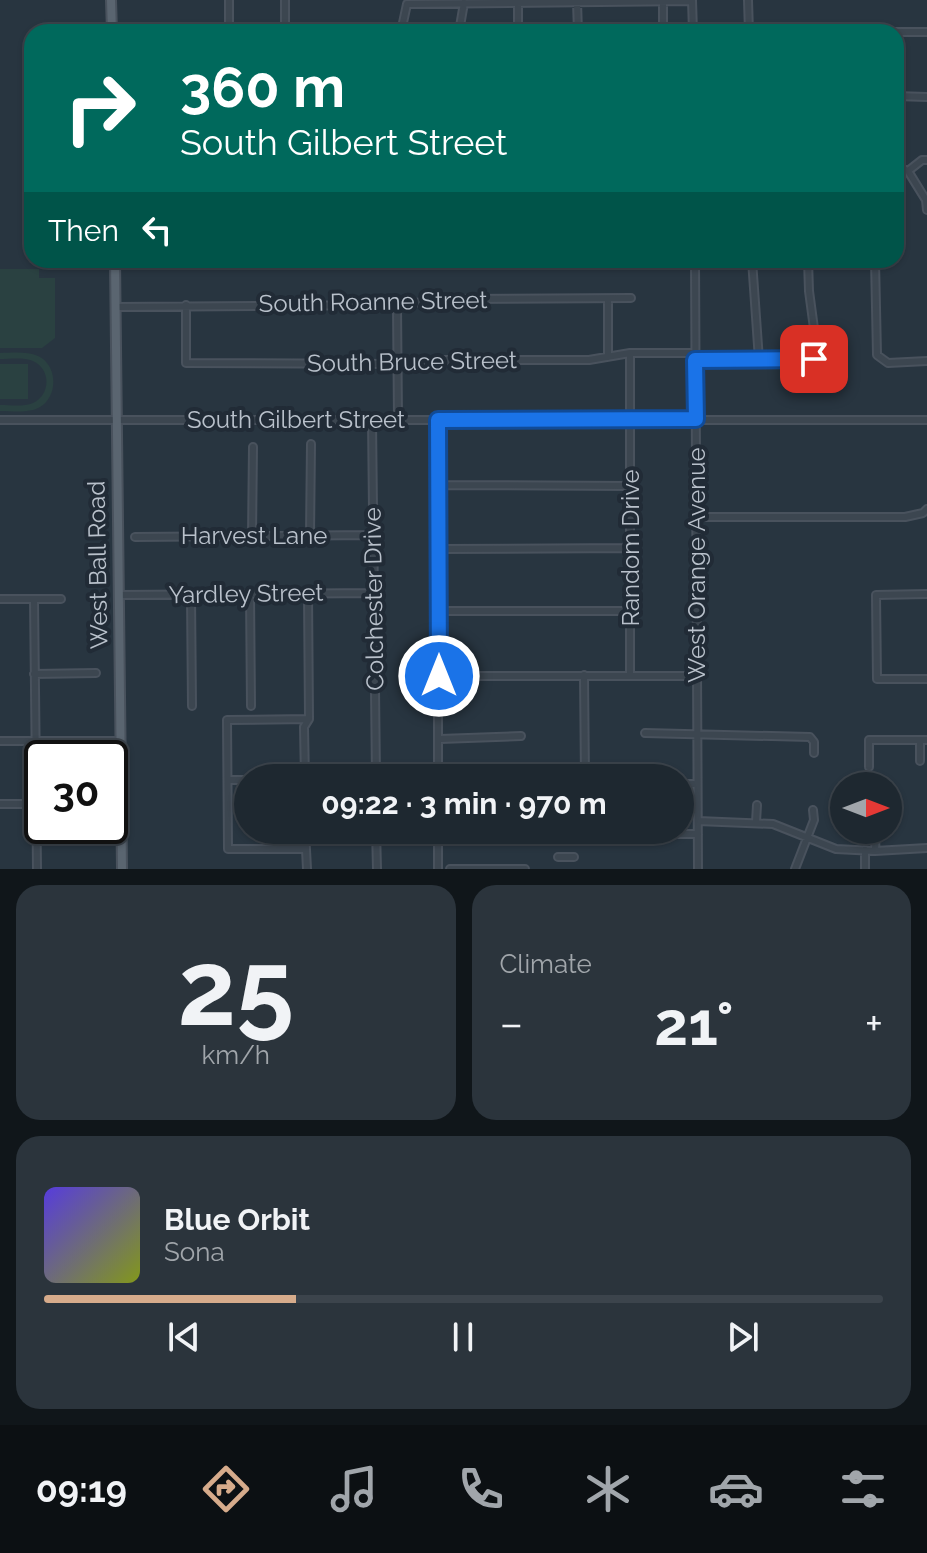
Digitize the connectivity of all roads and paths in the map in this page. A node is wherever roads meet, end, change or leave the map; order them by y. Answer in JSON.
{"nodes":[{"id":1,"x":111,"y":0,"type":"edge"},
{"id":2,"x":229,"y":0,"type":"edge"},
{"id":3,"x":285,"y":0,"type":"edge"},
{"id":4,"x":692,"y":0,"type":"edge"},
{"id":5,"x":748,"y":0,"type":"edge"},
{"id":6,"x":663,"y":1,"type":"edge"},
{"id":7,"x":577,"y":2,"type":"edge"},
{"id":8,"x":464,"y":3,"type":"junction"},
{"id":9,"x":518,"y":3,"type":"junction"},
{"id":10,"x":112,"y":24,"type":"edge"},
{"id":11,"x":229,"y":24,"type":"edge"},
{"id":12,"x":285,"y":24,"type":"edge"},
{"id":13,"x":403,"y":24,"type":"edge"},
{"id":14,"x":460,"y":24,"type":"edge"},
{"id":15,"x":518,"y":24,"type":"edge"},
{"id":16,"x":578,"y":24,"type":"edge"},
{"id":17,"x":663,"y":24,"type":"edge"},
{"id":18,"x":693,"y":24,"type":"edge"},
{"id":19,"x":749,"y":24,"type":"edge"},
{"id":20,"x":904,"y":32,"type":"edge"},
{"id":21,"x":927,"y":32,"type":"edge"},
{"id":22,"x":904,"y":96,"type":"edge"},
{"id":23,"x":927,"y":97,"type":"edge"},
{"id":24,"x":927,"y":160,"type":"edge"},
{"id":25,"x":904,"y":169,"type":"edge"},
{"id":26,"x":908,"y":171,"type":"junction"},
{"id":27,"x":927,"y":210,"type":"edge"},
{"id":28,"x":115,"y":268,"type":"edge"},
{"id":29,"x":695,"y":268,"type":"edge"},
{"id":30,"x":753,"y":268,"type":"edge"},
{"id":31,"x":808,"y":268,"type":"edge"},
{"id":32,"x":875,"y":268,"type":"edge"},
{"id":33,"x":631,"y":298,"type":"dead end"},
{"id":34,"x":608,"y":299,"type":"junction"},
{"id":35,"x":186,"y":305,"type":"junction"},
{"id":36,"x":397,"y":305,"type":"junction"},
{"id":37,"x":115,"y":307,"type":"junction"},
{"id":38,"x":630,"y":353,"type":"junction"},
{"id":39,"x":695,"y":356,"type":"junction"},
{"id":40,"x":608,"y":357,"type":"junction"},
{"id":41,"x":759,"y":360,"type":"junction"},
{"id":42,"x":927,"y":361,"type":"edge"},
{"id":43,"x":397,"y":364,"type":"junction"},
{"id":44,"x":696,"y":419,"type":"junction"},
{"id":45,"x":0,"y":420,"type":"edge"},
{"id":46,"x":372,"y":420,"type":"junction"},
{"id":47,"x":398,"y":420,"type":"junction"},
{"id":48,"x":438,"y":420,"type":"junction"},
{"id":49,"x":630,"y":420,"type":"junction"},
{"id":50,"x":927,"y":420,"type":"edge"},
{"id":51,"x":116,"y":421,"type":"junction"},
{"id":52,"x":311,"y":444,"type":"dead end"},
{"id":53,"x":253,"y":447,"type":"dead end"},
{"id":54,"x":439,"y":485,"type":"junction"},
{"id":55,"x":631,"y":486,"type":"junction"},
{"id":56,"x":927,"y":509,"type":"edge"},
{"id":57,"x":698,"y":517,"type":"junction"},
{"id":58,"x":310,"y":535,"type":"junction"},
{"id":59,"x":373,"y":535,"type":"junction"},
{"id":60,"x":252,"y":536,"type":"junction"},
{"id":61,"x":135,"y":537,"type":"dead end"},
{"id":62,"x":631,"y":548,"type":"junction"},
{"id":63,"x":439,"y":549,"type":"junction"},
{"id":64,"x":308,"y":593,"type":"junction"},
{"id":65,"x":373,"y":593,"type":"junction"},
{"id":66,"x":250,"y":594,"type":"junction"},
{"id":67,"x":927,"y":594,"type":"edge"},
{"id":68,"x":119,"y":595,"type":"junction"},
{"id":69,"x":191,"y":595,"type":"junction"},
{"id":70,"x":0,"y":599,"type":"edge"},
{"id":71,"x":34,"y":599,"type":"junction"},
{"id":72,"x":61,"y":599,"type":"dead end"},
{"id":73,"x":439,"y":611,"type":"junction"},
{"id":74,"x":632,"y":611,"type":"junction"},
{"id":75,"x":96,"y":673,"type":"dead end"},
{"id":76,"x":34,"y":674,"type":"junction"},
{"id":77,"x":584,"y":675,"type":"junction"},
{"id":78,"x":439,"y":676,"type":"junction"},
{"id":79,"x":630,"y":676,"type":"junction"},
{"id":80,"x":698,"y":676,"type":"junction"},
{"id":81,"x":927,"y":679,"type":"edge"},
{"id":82,"x":192,"y":706,"type":"dead end"},
{"id":83,"x":251,"y":706,"type":"dead end"},
{"id":84,"x":309,"y":719,"type":"junction"},
{"id":85,"x":645,"y":733,"type":"dead end"},
{"id":86,"x":697,"y":735,"type":"junction"},
{"id":87,"x":521,"y":736,"type":"dead end"},
{"id":88,"x":440,"y":739,"type":"junction"},
{"id":89,"x":35,"y":740,"type":"edge"},
{"id":90,"x":121,"y":740,"type":"edge"},
{"id":91,"x":923,"y":740,"type":"edge"},
{"id":92,"x":0,"y":741,"type":"edge"},
{"id":93,"x":24,"y":741,"type":"edge"},
{"id":94,"x":814,"y":753,"type":"dead end"},
{"id":95,"x":920,"y":761,"type":"dead end"},
{"id":96,"x":305,"y":764,"type":"edge"},
{"id":97,"x":376,"y":764,"type":"edge"},
{"id":98,"x":439,"y":764,"type":"edge"},
{"id":99,"x":585,"y":764,"type":"edge"},
{"id":100,"x":869,"y":767,"type":"dead end"},
{"id":101,"x":228,"y":780,"type":"junction"},
{"id":102,"x":234,"y":780,"type":"edge"},
{"id":103,"x":697,"y":784,"type":"joint"},
{"id":104,"x":0,"y":804,"type":"edge"},
{"id":105,"x":24,"y":804,"type":"edge"},
{"id":106,"x":757,"y":805,"type":"dead end"},
{"id":107,"x":813,"y":810,"type":"dead end"},
{"id":108,"x":698,"y":821,"type":"junction"},
{"id":109,"x":756,"y":822,"type":"junction"},
{"id":110,"x":694,"y":834,"type":"edge"},
{"id":111,"x":698,"y":834,"type":"junction"},
{"id":112,"x":806,"y":838,"type":"junction"},
{"id":113,"x":38,"y":844,"type":"edge"},
{"id":114,"x":122,"y":844,"type":"edge"},
{"id":115,"x":305,"y":844,"type":"edge"},
{"id":116,"x":376,"y":844,"type":"edge"},
{"id":117,"x":438,"y":844,"type":"edge"},
{"id":118,"x":875,"y":844,"type":"edge"},
{"id":119,"x":927,"y":848,"type":"edge"},
{"id":120,"x":305,"y":849,"type":"junction"},
{"id":121,"x":865,"y":850,"type":"junction"},
{"id":122,"x":875,"y":851,"type":"junction"},
{"id":123,"x":558,"y":857,"type":"dead end"},
{"id":124,"x":37,"y":869,"type":"edge"},
{"id":125,"x":122,"y":869,"type":"edge"},
{"id":126,"x":307,"y":869,"type":"edge"},
{"id":127,"x":377,"y":869,"type":"edge"},
{"id":128,"x":438,"y":869,"type":"edge"},
{"id":129,"x":450,"y":869,"type":"edge"},
{"id":130,"x":525,"y":869,"type":"edge"},
{"id":131,"x":566,"y":869,"type":"edge"},
{"id":132,"x":698,"y":869,"type":"edge"},
{"id":133,"x":795,"y":869,"type":"edge"},
{"id":134,"x":865,"y":869,"type":"edge"}],
"edges":[{"from":1,"to":10,"type":"main road"},
{"from":2,"to":11,"type":"street"},
{"from":3,"to":12,"type":"street"},
{"from":4,"to":6,"type":"street"},
{"from":4,"to":18,"type":"street"},
{"from":5,"to":19,"type":"street"},
{"from":6,"to":7,"type":"street"},
{"from":6,"to":17,"type":"street"},
{"from":7,"to":9,"type":"street"},
{"from":7,"to":16,"type":"street"},
{"from":8,"to":9,"type":"street"},
{"from":8,"to":13,"type":"street"},
{"from":8,"to":14,"type":"street"},
{"from":9,"to":15,"type":"street"},
{"from":20,"to":21,"type":"street"},
{"from":22,"to":23,"type":"street"},
{"from":24,"to":26,"type":"street"},
{"from":25,"to":26,"type":"street"},
{"from":26,"to":27,"type":"street"},
{"from":28,"to":37,"type":"main road","name":"West Ball Road"},
{"from":29,"to":39,"type":"street","name":"West Orange Avenue"},
{"from":30,"to":41,"type":"street"},
{"from":31,"to":41,"type":"street","name":"South Bruce Street"},
{"from":32,"to":42,"type":"street"},
{"from":33,"to":34,"type":"street","name":"South Roanne Street"},
{"from":34,"to":36,"type":"street","name":"South Roanne Street"},
{"from":34,"to":40,"type":"street"},
{"from":35,"to":36,"type":"street","name":"South Roanne Street"},
{"from":35,"to":37,"type":"street","name":"South Roanne Street"},
{"from":35,"to":43,"type":"street","name":"South Bruce Street"},
{"from":36,"to":43,"type":"street"},
{"from":37,"to":51,"type":"main road","name":"West Ball Road"},
{"from":38,"to":39,"type":"street","name":"South Bruce Street"},
{"from":38,"to":40,"type":"street","name":"South Bruce Street"},
{"from":38,"to":49,"type":"street","name":"Random Drive"},
{"from":39,"to":41,"type":"street","name":"South Bruce Street"},
{"from":39,"to":44,"type":"street","name":"West Orange Avenue"},
{"from":40,"to":43,"type":"street","name":"South Bruce Street"},
{"from":43,"to":47,"type":"street"},
{"from":44,"to":49,"type":"street","name":"South Gilbert Street"},
{"from":44,"to":50,"type":"street","name":"South Gilbert Street"},
{"from":44,"to":57,"type":"street","name":"West Orange Avenue"},
{"from":45,"to":51,"type":"street","name":"South Gilbert Street"},
{"from":46,"to":47,"type":"street","name":"South Gilbert Street"},
{"from":46,"to":51,"type":"street","name":"South Gilbert Street"},
{"from":46,"to":59,"type":"street","name":"Colchester Drive"},
{"from":47,"to":48,"type":"street","name":"South Gilbert Street"},
{"from":48,"to":49,"type":"street","name":"South Gilbert Street"},
{"from":48,"to":54,"type":"street"},
{"from":49,"to":55,"type":"street","name":"Random Drive"},
{"from":51,"to":68,"type":"main road","name":"West Ball Road"},
{"from":52,"to":58,"type":"street"},
{"from":53,"to":60,"type":"street"},
{"from":54,"to":55,"type":"street"},
{"from":54,"to":63,"type":"street"},
{"from":55,"to":62,"type":"street","name":"Random Drive"},
{"from":56,"to":57,"type":"street"},
{"from":57,"to":80,"type":"street","name":"West Orange Avenue"},
{"from":58,"to":59,"type":"street","name":"Harvest Lane"},
{"from":58,"to":60,"type":"street","name":"Harvest Lane"},
{"from":59,"to":65,"type":"street","name":"Colchester Drive"},
{"from":60,"to":61,"type":"street","name":"Harvest Lane"},
{"from":62,"to":63,"type":"street"},
{"from":62,"to":74,"type":"street","name":"Random Drive"},
{"from":63,"to":73,"type":"street"},
{"from":64,"to":65,"type":"street","name":"Yardley Street"},
{"from":64,"to":66,"type":"street","name":"Yardley Street"},
{"from":64,"to":84,"type":"street"},
{"from":65,"to":97,"type":"street","name":"Colchester Drive"},
{"from":66,"to":69,"type":"street","name":"Yardley Street"},
{"from":66,"to":83,"type":"street"},
{"from":67,"to":81,"type":"street"},
{"from":68,"to":69,"type":"street","name":"Yardley Street"},
{"from":68,"to":90,"type":"main road","name":"West Ball Road"},
{"from":69,"to":82,"type":"street"},
{"from":70,"to":71,"type":"street"},
{"from":71,"to":72,"type":"street"},
{"from":71,"to":76,"type":"street"},
{"from":73,"to":74,"type":"street"},
{"from":73,"to":78,"type":"street"},
{"from":74,"to":79,"type":"street","name":"Random Drive"},
{"from":75,"to":76,"type":"street"},
{"from":76,"to":89,"type":"street"},
{"from":77,"to":78,"type":"street"},
{"from":77,"to":79,"type":"street"},
{"from":77,"to":99,"type":"street"},
{"from":78,"to":88,"type":"street"},
{"from":79,"to":80,"type":"street"},
{"from":80,"to":86,"type":"street","name":"West Orange Avenue"},
{"from":84,"to":96,"type":"street"},
{"from":84,"to":101,"type":"street"},
{"from":85,"to":86,"type":"street"},
{"from":86,"to":94,"type":"street"},
{"from":86,"to":103,"type":"street","name":"West Orange Avenue"},
{"from":87,"to":88,"type":"street"},
{"from":88,"to":98,"type":"street"},
{"from":91,"to":95,"type":"street"},
{"from":91,"to":100,"type":"street"},
{"from":92,"to":93,"type":"street"},
{"from":101,"to":102,"type":"street"},
{"from":101,"to":120,"type":"street"},
{"from":103,"to":108,"type":"street","name":"West Orange Avenue"},
{"from":104,"to":105,"type":"street"},
{"from":106,"to":109,"type":"street"},
{"from":107,"to":112,"type":"street"},
{"from":108,"to":109,"type":"street"},
{"from":108,"to":111,"type":"street","name":"West Orange Avenue"},
{"from":109,"to":112,"type":"street"},
{"from":110,"to":111,"type":"street"},
{"from":111,"to":132,"type":"street","name":"West Orange Avenue"},
{"from":112,"to":121,"type":"street"},
{"from":112,"to":133,"type":"street"},
{"from":113,"to":124,"type":"street"},
{"from":114,"to":125,"type":"main road","name":"West Ball Road"},
{"from":115,"to":120,"type":"street"},
{"from":116,"to":127,"type":"street"},
{"from":117,"to":128,"type":"street"},
{"from":118,"to":122,"type":"street"},
{"from":119,"to":122,"type":"street"},
{"from":120,"to":126,"type":"street"},
{"from":121,"to":122,"type":"street"},
{"from":121,"to":134,"type":"street"},
{"from":123,"to":131,"type":"street"},
{"from":129,"to":130,"type":"street"}]}
